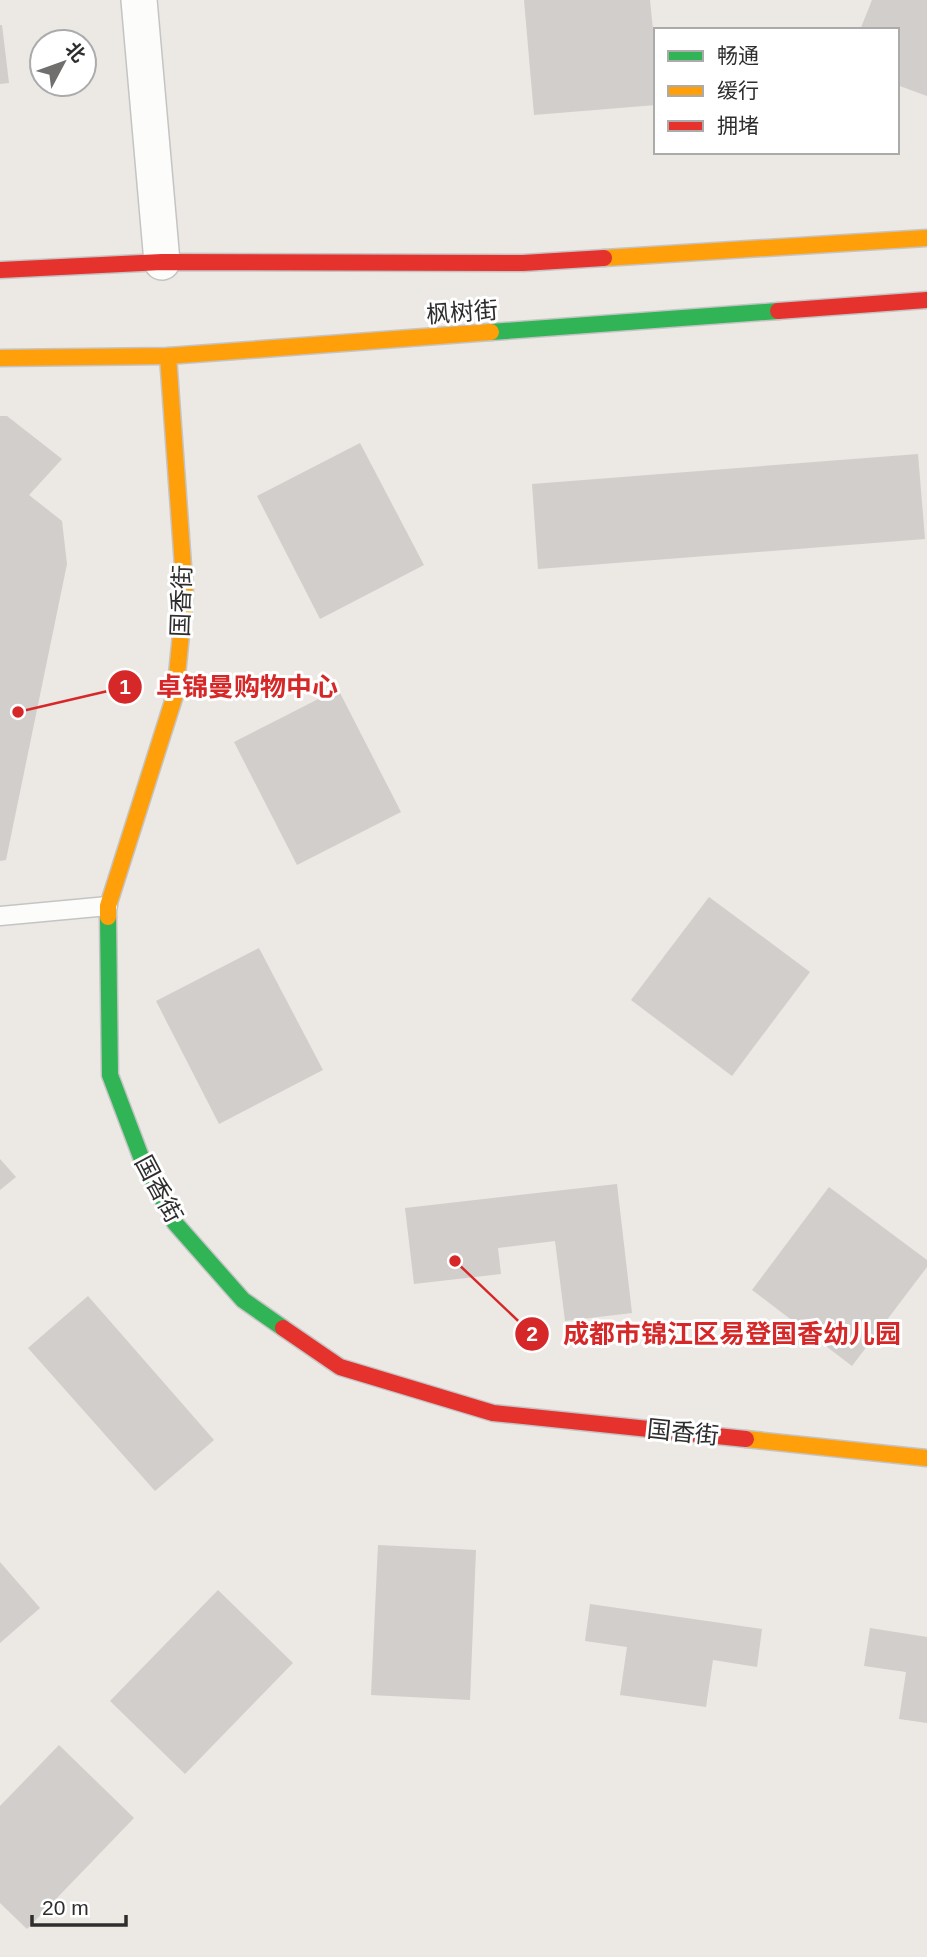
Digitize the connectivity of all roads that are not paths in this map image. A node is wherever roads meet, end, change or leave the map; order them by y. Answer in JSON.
{"nodes":[{"id":1,"x":139,"y":0,"type":"edge"},
{"id":2,"x":927,"y":238,"type":"edge"},
{"id":3,"x":162,"y":262,"type":"junction"},
{"id":4,"x":0,"y":270,"type":"edge"},
{"id":5,"x":927,"y":300,"type":"edge"},
{"id":6,"x":169,"y":356,"type":"junction"},
{"id":7,"x":0,"y":358,"type":"edge"},
{"id":8,"x":108,"y":906,"type":"junction"},
{"id":9,"x":0,"y":916,"type":"edge"},
{"id":10,"x":927,"y":1458,"type":"edge"}],
"edges":[{"from":1,"to":3,"type":"street"},
{"from":2,"to":3,"type":"street","name":"枫树街"},
{"from":3,"to":4,"type":"street","name":"枫树街"},
{"from":5,"to":6,"type":"street","name":"枫树街"},
{"from":6,"to":7,"type":"street","name":"枫树街"},
{"from":6,"to":8,"type":"street","name":"国香街"},
{"from":8,"to":9,"type":"lane"},
{"from":8,"to":10,"type":"street","name":"国香街"}]}
